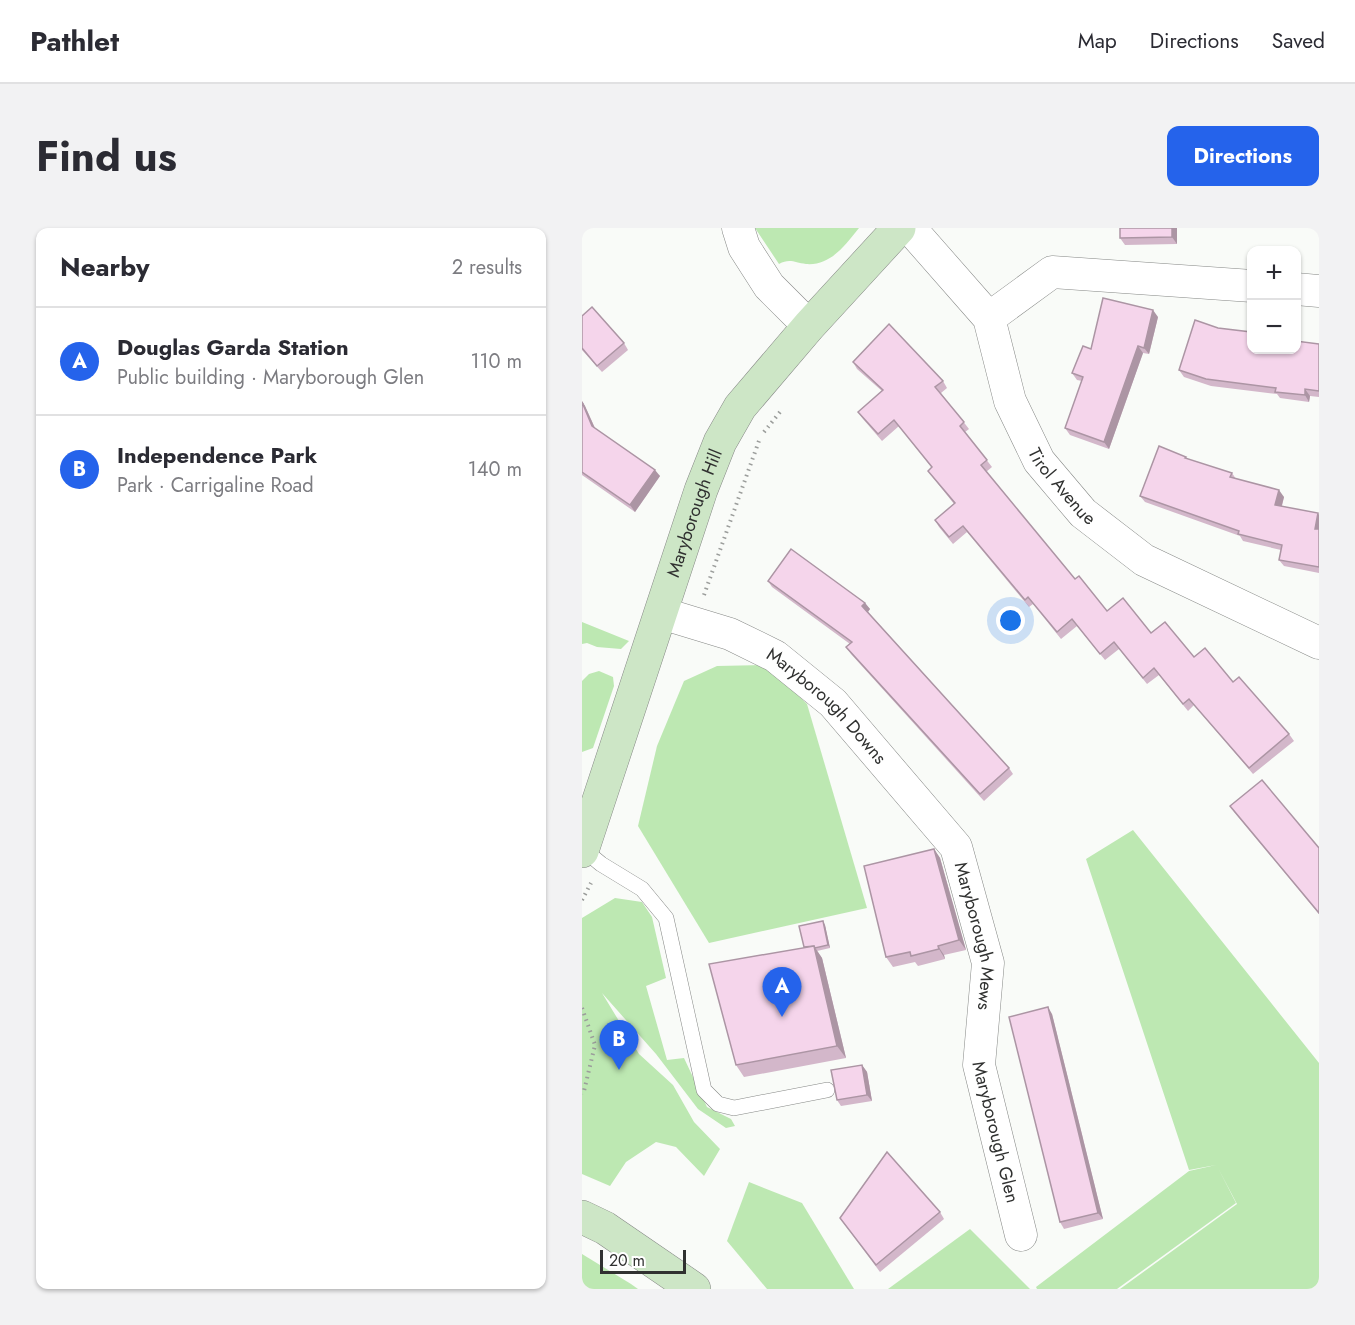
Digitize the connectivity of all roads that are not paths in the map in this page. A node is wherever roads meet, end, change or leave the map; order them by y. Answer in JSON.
{"nodes":[{"id":1,"x":738,"y":228,"type":"edge"},
{"id":2,"x":899,"y":228,"type":"edge"},
{"id":3,"x":910,"y":228,"type":"edge"},
{"id":4,"x":1247,"y":286,"type":"edge"},
{"id":5,"x":1301,"y":289,"type":"edge"},
{"id":6,"x":1319,"y":291,"type":"edge"},
{"id":7,"x":990,"y":318,"type":"junction"},
{"id":8,"x":809,"y":326,"type":"junction"},
{"id":9,"x":661,"y":613,"type":"junction"},
{"id":10,"x":1319,"y":643,"type":"edge"},
{"id":11,"x":956,"y":847,"type":"joint"},
{"id":12,"x":589,"y":855,"type":"edge"},
{"id":13,"x":983,"y":1027,"type":"joint"},
{"id":14,"x":827,"y":1090,"type":"dead end"},
{"id":15,"x":582,"y":1217,"type":"edge"},
{"id":16,"x":1021,"y":1235,"type":"dead end"},
{"id":17,"x":694,"y":1289,"type":"edge"}],
"edges":[{"from":1,"to":8,"type":"street"},
{"from":2,"to":8,"type":"street","name":"Maryborough Hill"},
{"from":3,"to":7,"type":"street","name":"Tirol Avenue"},
{"from":4,"to":7,"type":"street"},
{"from":5,"to":6,"type":"street"},
{"from":7,"to":10,"type":"street","name":"Tirol Avenue"},
{"from":8,"to":9,"type":"street","name":"Maryborough Hill"},
{"from":9,"to":11,"type":"street","name":"Maryborough Downs"},
{"from":9,"to":12,"type":"street","name":"Maryborough Hill"},
{"from":11,"to":13,"type":"street","name":"Maryborough Mews"},
{"from":12,"to":14,"type":"lane"},
{"from":13,"to":16,"type":"street","name":"Maryborough Glen"},
{"from":15,"to":17,"type":"street"}]}
